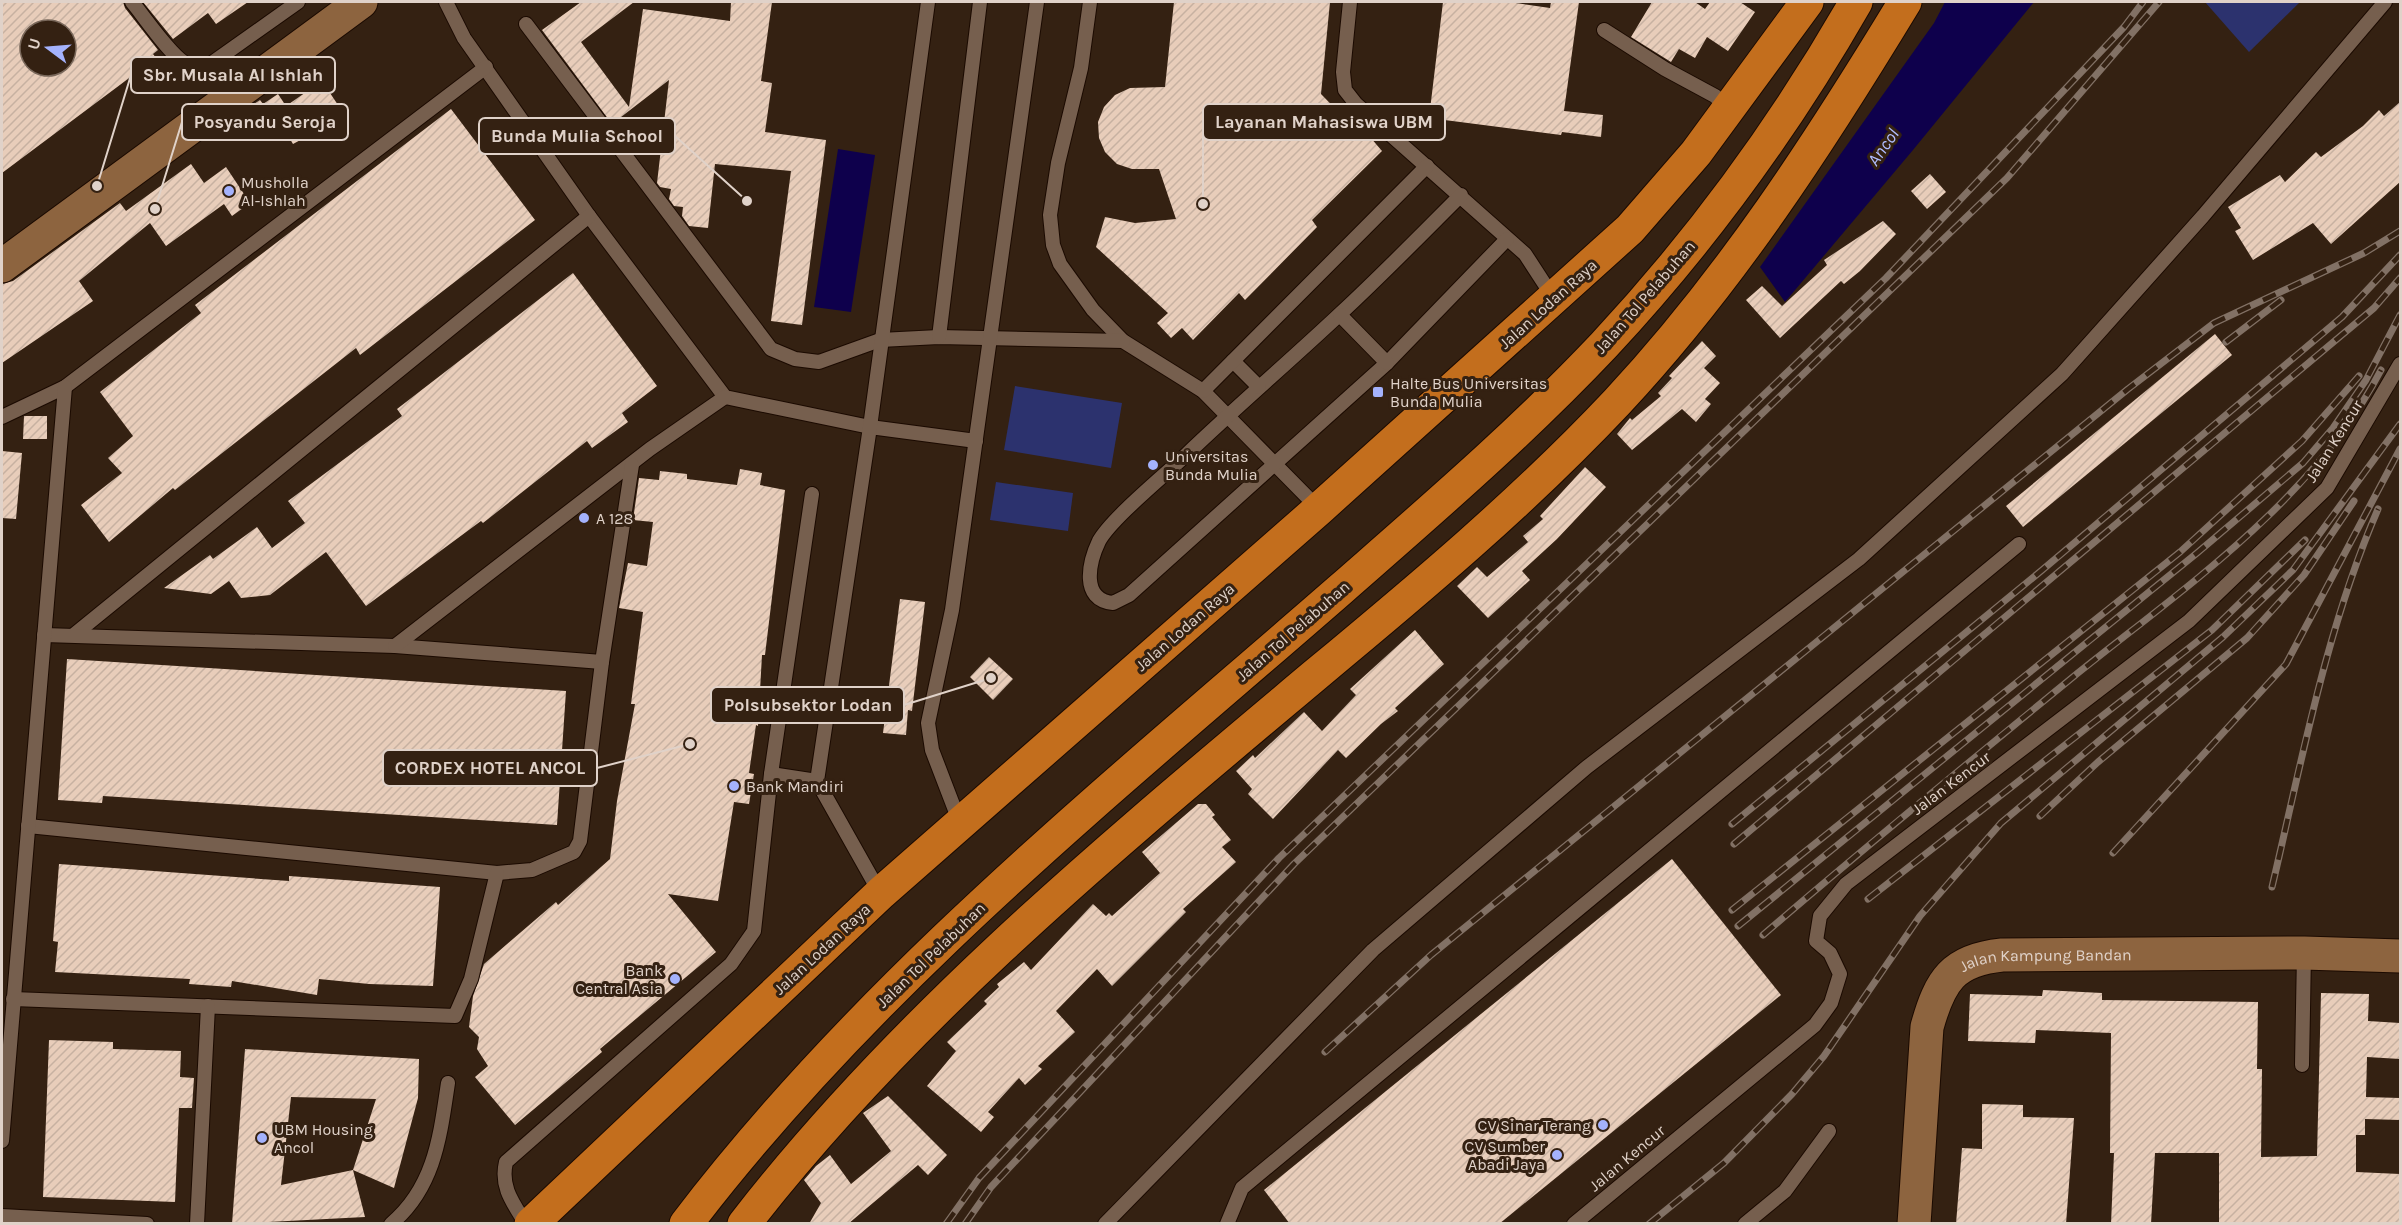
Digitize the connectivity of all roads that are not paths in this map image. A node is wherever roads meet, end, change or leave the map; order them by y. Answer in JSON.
{"nodes":[{"id":1,"x":132,"y":2,"type":"edge"},
{"id":2,"x":298,"y":2,"type":"edge"},
{"id":3,"x":361,"y":2,"type":"edge"},
{"id":4,"x":446,"y":2,"type":"edge"},
{"id":5,"x":928,"y":2,"type":"edge"},
{"id":6,"x":980,"y":2,"type":"edge"},
{"id":7,"x":1037,"y":2,"type":"edge"},
{"id":8,"x":1090,"y":2,"type":"edge"},
{"id":9,"x":1350,"y":2,"type":"edge"},
{"id":10,"x":1807,"y":2,"type":"edge"},
{"id":11,"x":1856,"y":2,"type":"edge"},
{"id":12,"x":1905,"y":2,"type":"edge"},
{"id":13,"x":2385,"y":2,"type":"edge"},
{"id":14,"x":526,"y":24,"type":"dead end"},
{"id":15,"x":1604,"y":30,"type":"dead end"},
{"id":16,"x":486,"y":67,"type":"junction"},
{"id":17,"x":1729,"y":109,"type":"junction"},
{"id":18,"x":1427,"y":166,"type":"junction"},
{"id":19,"x":1461,"y":195,"type":"junction"},
{"id":20,"x":589,"y":216,"type":"junction"},
{"id":21,"x":1507,"y":239,"type":"junction"},
{"id":22,"x":2,"y":266,"type":"edge"},
{"id":23,"x":1555,"y":299,"type":"junction"},
{"id":24,"x":1340,"y":315,"type":"junction"},
{"id":25,"x":939,"y":337,"type":"junction"},
{"id":26,"x":992,"y":339,"type":"junction"},
{"id":27,"x":880,"y":340,"type":"junction"},
{"id":28,"x":1123,"y":340,"type":"junction"},
{"id":29,"x":1233,"y":361,"type":"junction"},
{"id":30,"x":1387,"y":363,"type":"junction"},
{"id":31,"x":2400,"y":364,"type":"edge"},
{"id":32,"x":65,"y":387,"type":"junction"},
{"id":33,"x":1258,"y":387,"type":"junction"},
{"id":34,"x":1203,"y":391,"type":"junction"},
{"id":35,"x":725,"y":397,"type":"junction"},
{"id":36,"x":1228,"y":414,"type":"junction"},
{"id":37,"x":2,"y":417,"type":"edge"},
{"id":38,"x":870,"y":427,"type":"junction"},
{"id":39,"x":976,"y":441,"type":"junction"},
{"id":40,"x":632,"y":465,"type":"junction"},
{"id":41,"x":1276,"y":466,"type":"junction"},
{"id":42,"x":812,"y":494,"type":"dead end"},
{"id":43,"x":1319,"y":509,"type":"junction"},
{"id":44,"x":2019,"y":544,"type":"dead end"},
{"id":45,"x":75,"y":634,"type":"junction"},
{"id":46,"x":44,"y":635,"type":"junction"},
{"id":47,"x":395,"y":646,"type":"junction"},
{"id":48,"x":602,"y":662,"type":"junction"},
{"id":49,"x":771,"y":774,"type":"junction"},
{"id":50,"x":817,"y":781,"type":"junction"},
{"id":51,"x":960,"y":823,"type":"junction"},
{"id":52,"x":28,"y":826,"type":"junction"},
{"id":53,"x":497,"y":873,"type":"junction"},
{"id":54,"x":881,"y":894,"type":"junction"},
{"id":55,"x":2304,"y":953,"type":"junction"},
{"id":56,"x":2400,"y":956,"type":"edge"},
{"id":57,"x":13,"y":999,"type":"junction"},
{"id":58,"x":208,"y":1006,"type":"junction"},
{"id":59,"x":2302,"y":1065,"type":"dead end"},
{"id":60,"x":448,"y":1083,"type":"dead end"},
{"id":61,"x":1829,"y":1131,"type":"dead end"},
{"id":62,"x":2,"y":1141,"type":"edge"},
{"id":63,"x":2,"y":1216,"type":"edge"},
{"id":64,"x":147,"y":1224,"type":"edge"},
{"id":65,"x":197,"y":1224,"type":"edge"},
{"id":66,"x":391,"y":1224,"type":"edge"},
{"id":67,"x":526,"y":1224,"type":"edge"},
{"id":68,"x":531,"y":1224,"type":"edge"},
{"id":69,"x":686,"y":1224,"type":"edge"},
{"id":70,"x":744,"y":1224,"type":"edge"},
{"id":71,"x":1105,"y":1224,"type":"edge"},
{"id":72,"x":1227,"y":1224,"type":"edge"},
{"id":73,"x":1574,"y":1224,"type":"edge"},
{"id":74,"x":1745,"y":1224,"type":"edge"},
{"id":75,"x":1914,"y":1224,"type":"edge"}],
"edges":[{"from":1,"to":2,"type":"lane"},
{"from":3,"to":22,"type":"street"},
{"from":4,"to":16,"type":"lane"},
{"from":5,"to":27,"type":"lane"},
{"from":6,"to":25,"type":"lane"},
{"from":7,"to":26,"type":"lane"},
{"from":8,"to":28,"type":"lane"},
{"from":9,"to":18,"type":"lane"},
{"from":10,"to":17,"type":"highway","name":"Jalan Lodan Raya"},
{"from":11,"to":69,"type":"highway","name":"Jalan Tol Pelabuhan"},
{"from":12,"to":70,"type":"highway"},
{"from":13,"to":71,"type":"lane"},
{"from":14,"to":27,"type":"lane"},
{"from":15,"to":17,"type":"lane"},
{"from":16,"to":20,"type":"lane"},
{"from":16,"to":32,"type":"lane"},
{"from":17,"to":23,"type":"highway","name":"Jalan Lodan Raya"},
{"from":18,"to":19,"type":"lane"},
{"from":18,"to":29,"type":"lane"},
{"from":19,"to":21,"type":"lane"},
{"from":19,"to":24,"type":"lane"},
{"from":20,"to":35,"type":"lane"},
{"from":20,"to":45,"type":"lane"},
{"from":21,"to":23,"type":"lane"},
{"from":21,"to":30,"type":"lane"},
{"from":23,"to":43,"type":"highway","name":"Jalan Lodan Raya"},
{"from":24,"to":30,"type":"lane"},
{"from":24,"to":33,"type":"lane"},
{"from":25,"to":26,"type":"lane"},
{"from":25,"to":27,"type":"lane"},
{"from":26,"to":28,"type":"lane"},
{"from":26,"to":39,"type":"lane"},
{"from":27,"to":38,"type":"lane"},
{"from":28,"to":34,"type":"lane"},
{"from":29,"to":33,"type":"lane"},
{"from":29,"to":34,"type":"lane"},
{"from":30,"to":41,"type":"lane"},
{"from":31,"to":73,"type":"lane","name":"Jalan Kencur"},
{"from":32,"to":37,"type":"lane"},
{"from":32,"to":46,"type":"lane"},
{"from":33,"to":36,"type":"lane"},
{"from":34,"to":36,"type":"lane"},
{"from":35,"to":38,"type":"lane"},
{"from":35,"to":40,"type":"lane"},
{"from":36,"to":41,"type":"lane"},
{"from":36,"to":41,"type":"lane"},
{"from":38,"to":39,"type":"lane"},
{"from":38,"to":50,"type":"lane"},
{"from":39,"to":51,"type":"lane"},
{"from":40,"to":47,"type":"lane"},
{"from":40,"to":48,"type":"lane"},
{"from":41,"to":43,"type":"lane"},
{"from":42,"to":49,"type":"lane"},
{"from":43,"to":51,"type":"highway","name":"Jalan Lodan Raya"},
{"from":44,"to":72,"type":"lane"},
{"from":45,"to":46,"type":"lane"},
{"from":45,"to":47,"type":"lane"},
{"from":46,"to":52,"type":"lane"},
{"from":47,"to":48,"type":"lane"},
{"from":48,"to":53,"type":"lane"},
{"from":49,"to":50,"type":"lane"},
{"from":49,"to":67,"type":"lane"},
{"from":50,"to":54,"type":"lane"},
{"from":51,"to":54,"type":"highway","name":"Jalan Lodan Raya"},
{"from":52,"to":53,"type":"lane"},
{"from":52,"to":57,"type":"lane"},
{"from":53,"to":58,"type":"lane"},
{"from":54,"to":68,"type":"highway","name":"Jalan Lodan Raya"},
{"from":55,"to":56,"type":"street","name":"Jalan Kampung Bandan"},
{"from":55,"to":59,"type":"lane"},
{"from":55,"to":75,"type":"street","name":"Jalan Kampung Bandan"},
{"from":57,"to":58,"type":"lane"},
{"from":57,"to":62,"type":"lane"},
{"from":58,"to":65,"type":"lane"},
{"from":60,"to":66,"type":"lane"},
{"from":61,"to":74,"type":"lane"},
{"from":63,"to":64,"type":"lane"}]}
